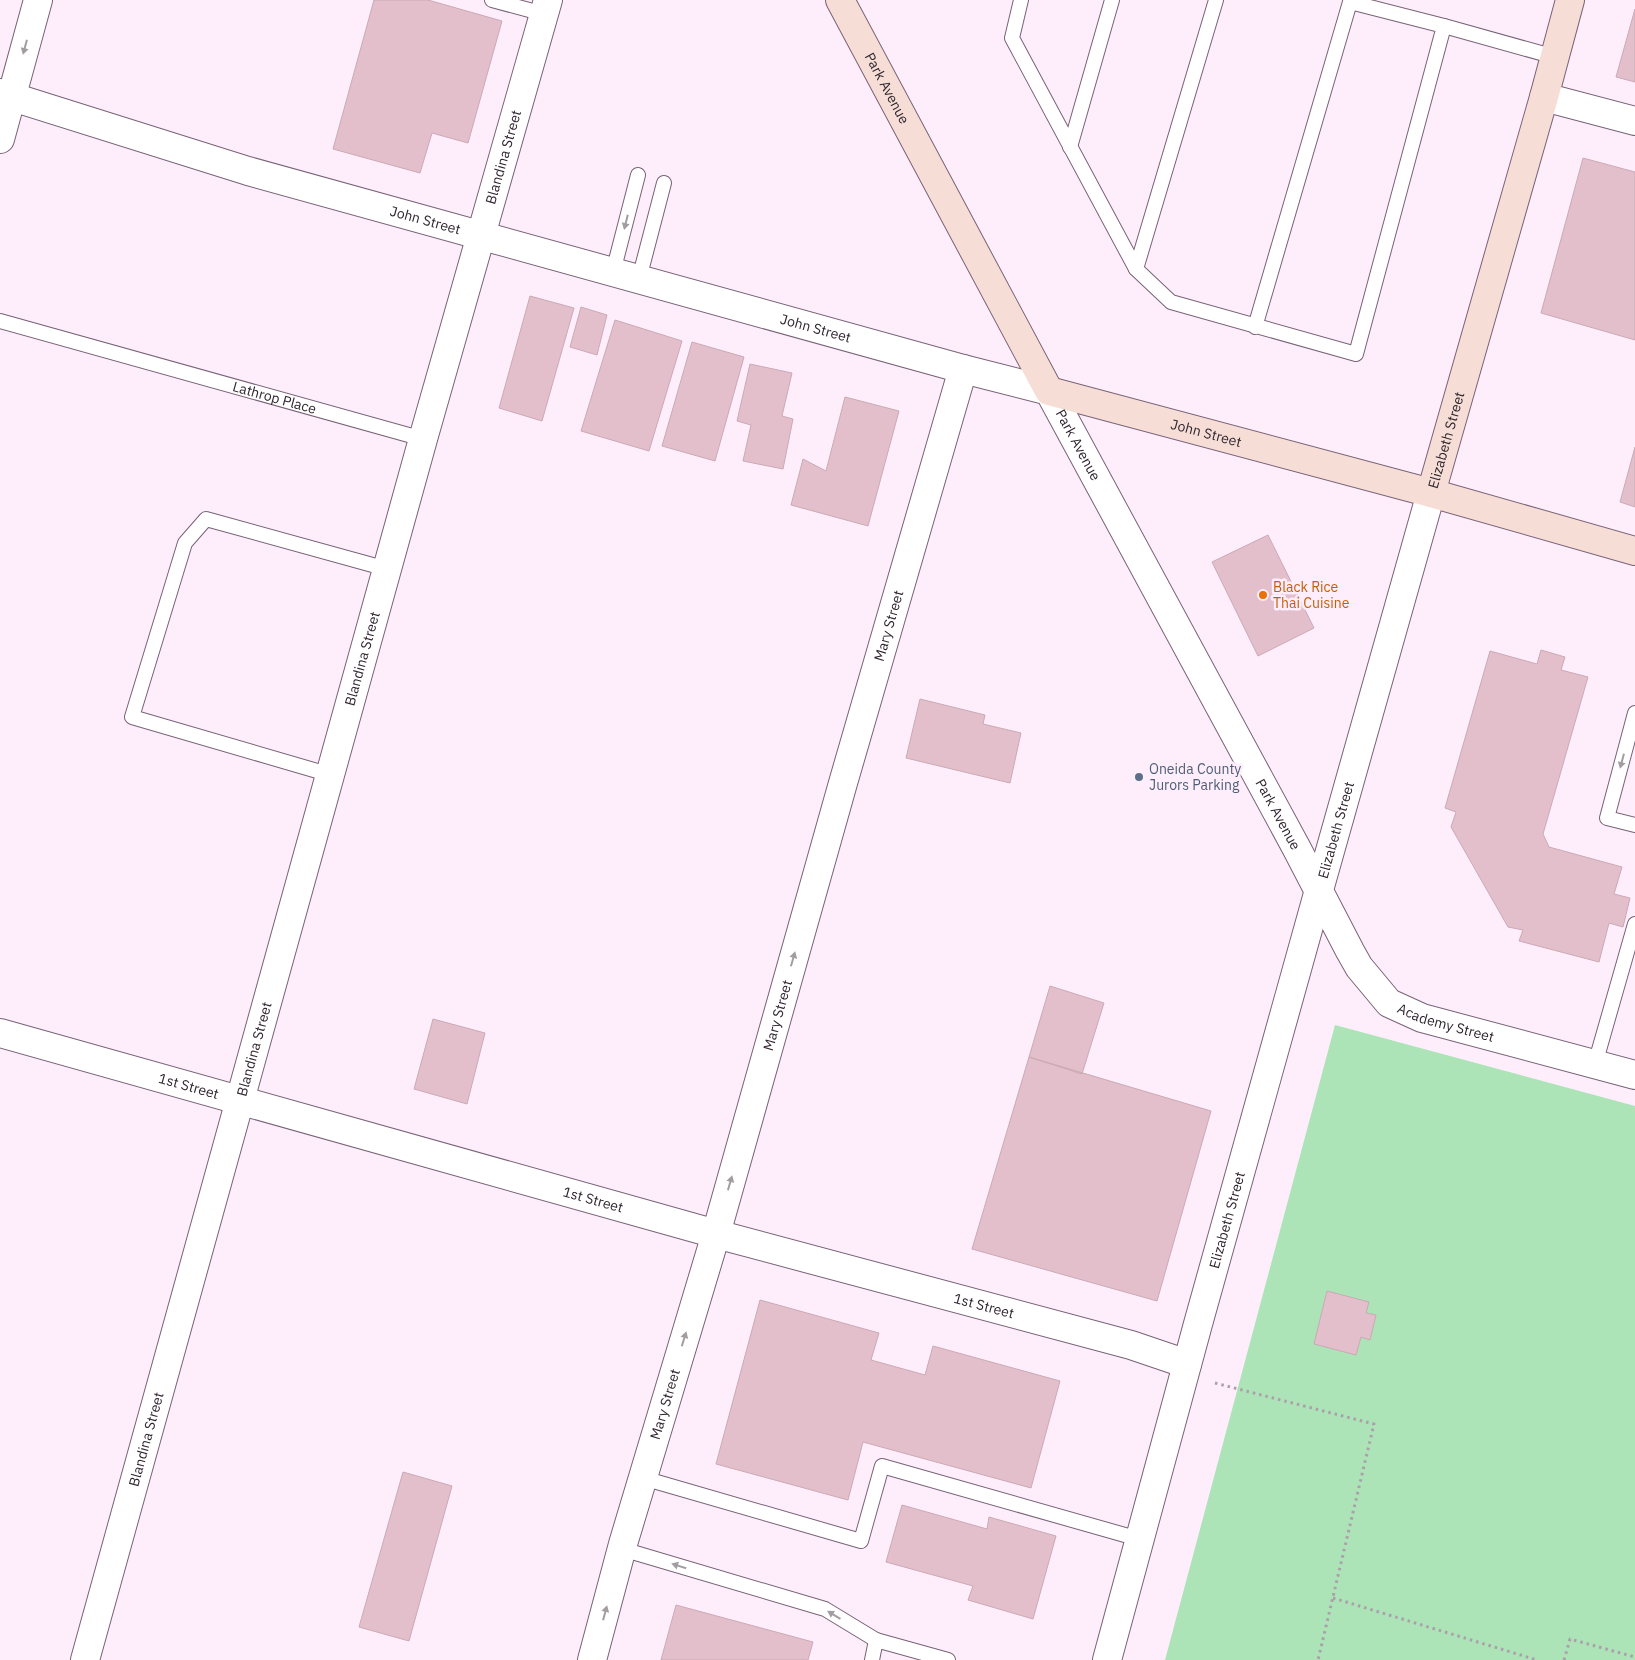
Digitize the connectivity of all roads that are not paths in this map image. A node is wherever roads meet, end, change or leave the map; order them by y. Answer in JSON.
{"nodes":[{"id":1,"x":38,"y":0,"type":"edge"},
{"id":2,"x":492,"y":0,"type":"edge"},
{"id":3,"x":1021,"y":0,"type":"edge"},
{"id":4,"x":1112,"y":0,"type":"edge"},
{"id":5,"x":1216,"y":0,"type":"edge"},
{"id":6,"x":1570,"y":0,"type":"edge"},
{"id":7,"x":842,"y":1,"type":"edge"},
{"id":8,"x":546,"y":7,"type":"edge"},
{"id":9,"x":1444,"y":26,"type":"junction"},
{"id":10,"x":1555,"y":57,"type":"junction"},
{"id":11,"x":6,"y":95,"type":"edge"},
{"id":12,"x":1544,"y":97,"type":"junction"},
{"id":13,"x":1635,"y":121,"type":"edge"},
{"id":14,"x":0,"y":139,"type":"edge"},
{"id":15,"x":1070,"y":147,"type":"junction"},
{"id":16,"x":638,"y":175,"type":"dead end"},
{"id":17,"x":664,"y":183,"type":"dead end"},
{"id":18,"x":482,"y":236,"type":"junction"},
{"id":19,"x":1136,"y":269,"type":"junction"},
{"id":20,"x":613,"y":272,"type":"junction"},
{"id":21,"x":640,"y":279,"type":"junction"},
{"id":22,"x":0,"y":321,"type":"edge"},
{"id":23,"x":1255,"y":326,"type":"junction"},
{"id":24,"x":964,"y":369,"type":"junction"},
{"id":25,"x":1049,"y":391,"type":"junction"},
{"id":26,"x":423,"y":440,"type":"junction"},
{"id":27,"x":1431,"y":493,"type":"junction"},
{"id":28,"x":1635,"y":551,"type":"edge"},
{"id":29,"x":387,"y":569,"type":"junction"},
{"id":30,"x":1635,"y":714,"type":"edge"},
{"id":31,"x":330,"y":775,"type":"junction"},
{"id":32,"x":1635,"y":825,"type":"edge"},
{"id":33,"x":1319,"y":890,"type":"junction"},
{"id":34,"x":1635,"y":924,"type":"edge"},
{"id":35,"x":0,"y":1033,"type":"edge"},
{"id":36,"x":1595,"y":1064,"type":"junction"},
{"id":37,"x":1635,"y":1074,"type":"edge"},
{"id":38,"x":241,"y":1101,"type":"junction"},
{"id":39,"x":716,"y":1234,"type":"junction"},
{"id":40,"x":1185,"y":1369,"type":"junction"},
{"id":41,"x":643,"y":1478,"type":"junction"},
{"id":42,"x":1140,"y":1540,"type":"junction"},
{"id":43,"x":622,"y":1549,"type":"junction"},
{"id":44,"x":876,"y":1640,"type":"junction"},
{"id":45,"x":85,"y":1660,"type":"edge"},
{"id":46,"x":592,"y":1660,"type":"edge"},
{"id":47,"x":872,"y":1660,"type":"edge"},
{"id":48,"x":948,"y":1660,"type":"edge"},
{"id":49,"x":1107,"y":1660,"type":"edge"}],
"edges":[{"from":1,"to":11,"type":"street","one_way":true},
{"from":2,"to":8,"type":"lane"},
{"from":3,"to":15,"type":"lane"},
{"from":4,"to":15,"type":"lane"},
{"from":5,"to":19,"type":"lane"},
{"from":6,"to":10,"type":"street","name":"Elizabeth Street"},
{"from":7,"to":25,"type":"street","name":"Park Avenue"},
{"from":8,"to":18,"type":"street","name":"Blandina Street"},
{"from":9,"to":10,"type":"lane"},
{"from":9,"to":23,"type":"lane"},
{"from":9,"to":23,"type":"lane"},
{"from":10,"to":12,"type":"street","name":"Elizabeth Street"},
{"from":11,"to":14,"type":"street"},
{"from":11,"to":18,"type":"street","name":"John Street"},
{"from":12,"to":13,"type":"street"},
{"from":12,"to":27,"type":"street","name":"Elizabeth Street"},
{"from":15,"to":19,"type":"lane"},
{"from":16,"to":20,"type":"lane","one_way":true},
{"from":17,"to":21,"type":"lane"},
{"from":18,"to":20,"type":"street","name":"John Street"},
{"from":18,"to":26,"type":"street","name":"Blandina Street"},
{"from":19,"to":23,"type":"lane"},
{"from":20,"to":21,"type":"street","name":"John Street"},
{"from":21,"to":24,"type":"street","name":"John Street"},
{"from":22,"to":26,"type":"lane","name":"Lathrop Place"},
{"from":24,"to":25,"type":"street","name":"John Street"},
{"from":39,"to":24,"type":"street","name":"Mary Street","one_way":true},
{"from":25,"to":27,"type":"street","name":"John Street"},
{"from":25,"to":33,"type":"street","name":"Park Avenue"},
{"from":26,"to":29,"type":"street","name":"Blandina Street"},
{"from":27,"to":28,"type":"street","name":"John Street"},
{"from":27,"to":33,"type":"street","name":"Elizabeth Street"},
{"from":29,"to":31,"type":"street","name":"Blandina Street"},
{"from":29,"to":31,"type":"lane"},
{"from":30,"to":32,"type":"lane","one_way":true},
{"from":31,"to":38,"type":"street","name":"Blandina Street"},
{"from":33,"to":36,"type":"street","name":"Academy Street"},
{"from":33,"to":40,"type":"street","name":"Elizabeth Street"},
{"from":34,"to":36,"type":"lane"},
{"from":35,"to":38,"type":"street","name":"1st Street"},
{"from":36,"to":37,"type":"street","name":"Academy Street"},
{"from":38,"to":39,"type":"street","name":"1st Street"},
{"from":38,"to":45,"type":"street","name":"Blandina Street"},
{"from":39,"to":40,"type":"street","name":"1st Street"},
{"from":41,"to":39,"type":"street","name":"Mary Street","one_way":true},
{"from":40,"to":42,"type":"street","name":"Elizabeth Street"},
{"from":41,"to":42,"type":"lane"},
{"from":41,"to":43,"type":"street","name":"Mary Street"},
{"from":42,"to":49,"type":"street","name":"Elizabeth Street"},
{"from":44,"to":43,"type":"lane","one_way":true},
{"from":46,"to":43,"type":"street","name":"Mary Street","one_way":true},
{"from":44,"to":47,"type":"lane"},
{"from":44,"to":48,"type":"lane"}]}
